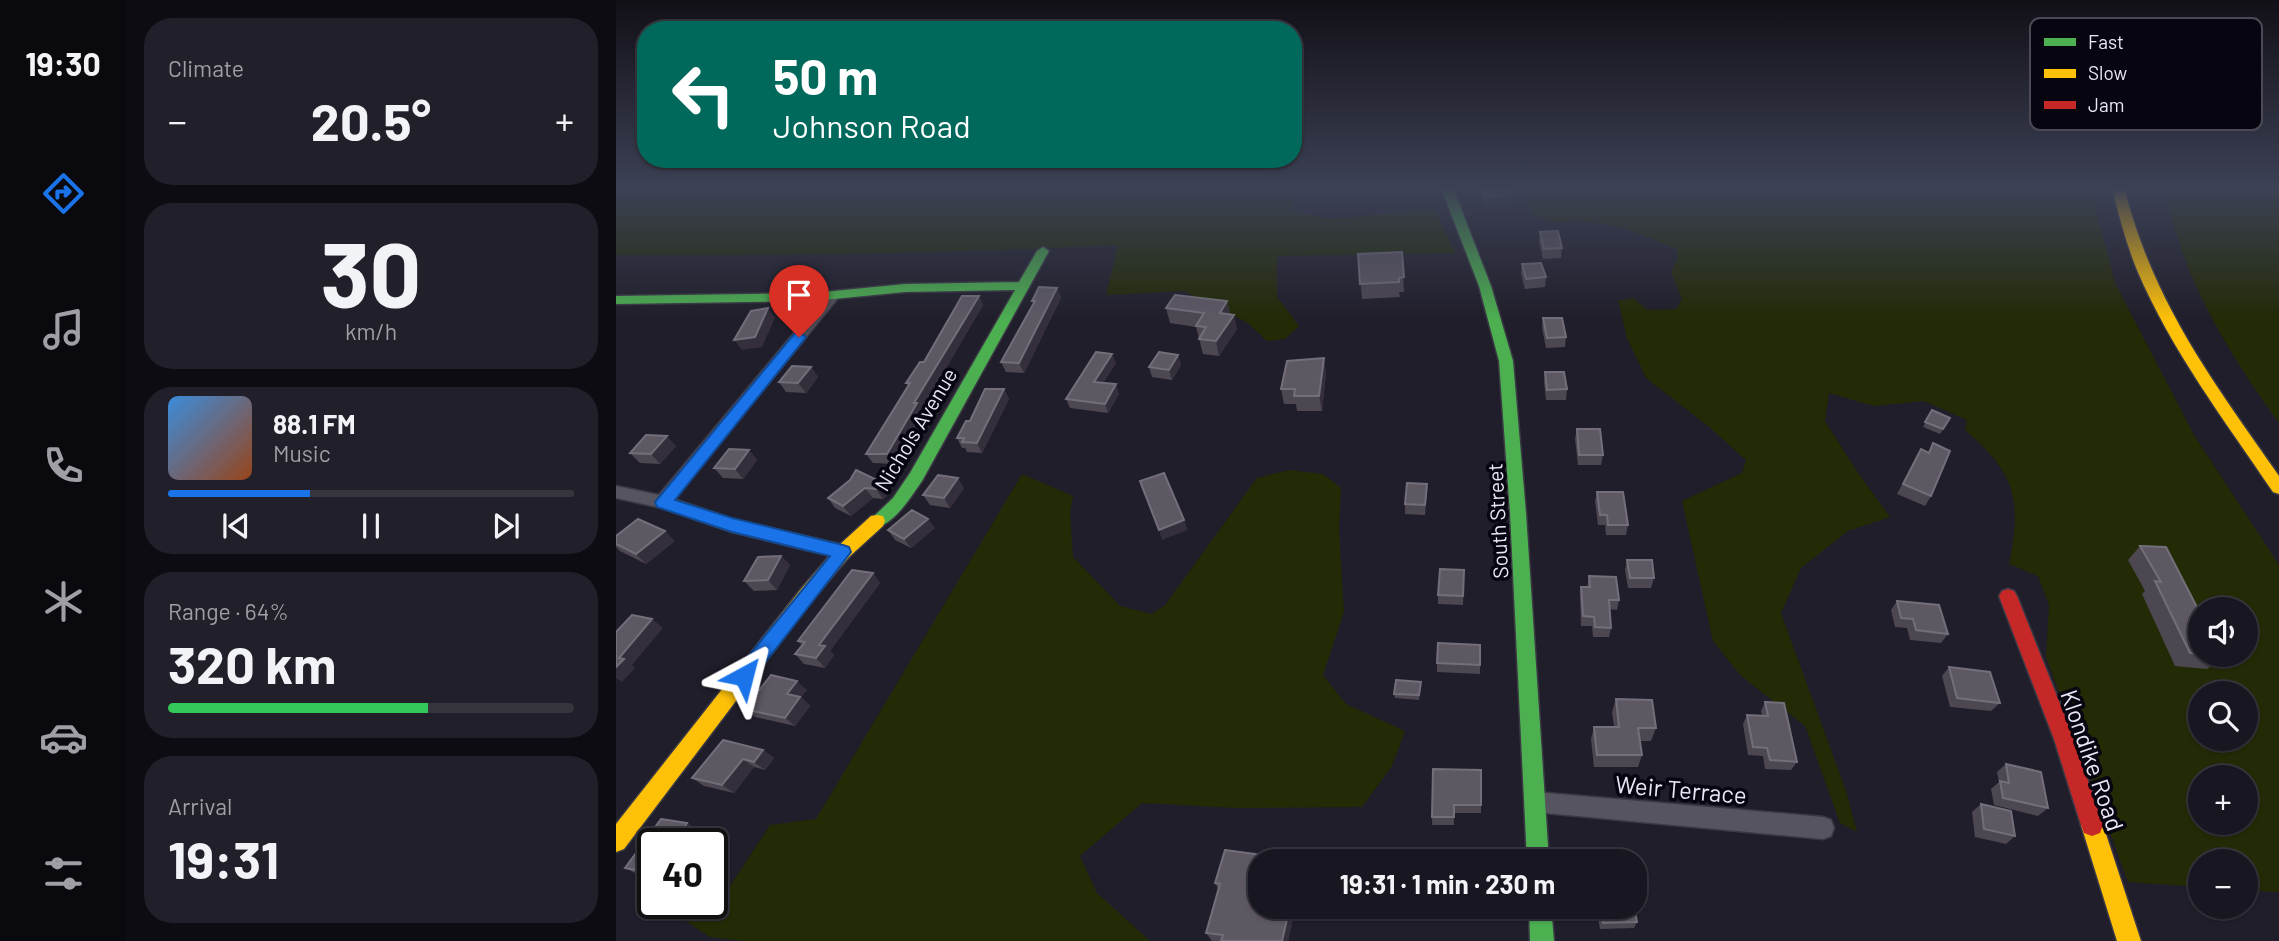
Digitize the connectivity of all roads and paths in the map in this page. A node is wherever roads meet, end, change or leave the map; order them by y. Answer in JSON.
{"nodes":[{"id":1,"x":1464,"y":232,"type":"edge"},
{"id":2,"x":2127,"y":232,"type":"edge"},
{"id":3,"x":1043,"y":251,"type":"dead end"},
{"id":4,"x":1023,"y":286,"type":"junction"},
{"id":5,"x":833,"y":295,"type":"junction"},
{"id":6,"x":616,"y":300,"type":"edge"},
{"id":7,"x":2279,"y":488,"type":"edge"},
{"id":8,"x":616,"y":492,"type":"edge"},
{"id":9,"x":663,"y":502,"type":"junction"},
{"id":10,"x":843,"y":552,"type":"junction"},
{"id":11,"x":2008,"y":596,"type":"dead end"},
{"id":12,"x":1535,"y":802,"type":"junction"},
{"id":13,"x":1823,"y":828,"type":"dead end"},
{"id":14,"x":616,"y":841,"type":"edge"},
{"id":15,"x":1537,"y":849,"type":"edge"},
{"id":16,"x":1541,"y":919,"type":"edge"},
{"id":17,"x":1542,"y":941,"type":"edge"},
{"id":18,"x":2129,"y":941,"type":"edge"}],
"edges":[{"from":1,"to":12,"type":"street","name":"South Street"},
{"from":2,"to":7,"type":"street"},
{"from":3,"to":4,"type":"street","name":"Nichols Avenue"},
{"from":4,"to":5,"type":"street"},
{"from":4,"to":10,"type":"street","name":"Nichols Avenue"},
{"from":5,"to":6,"type":"street"},
{"from":5,"to":9,"type":"street"},
{"from":8,"to":9,"type":"street"},
{"from":9,"to":10,"type":"street"},
{"from":10,"to":14,"type":"street","name":"Nichols Avenue"},
{"from":11,"to":18,"type":"street","name":"Klondike Road"},
{"from":12,"to":13,"type":"street","name":"Weir Terrace"},
{"from":12,"to":15,"type":"street","name":"South Street"},
{"from":16,"to":17,"type":"street"}]}
